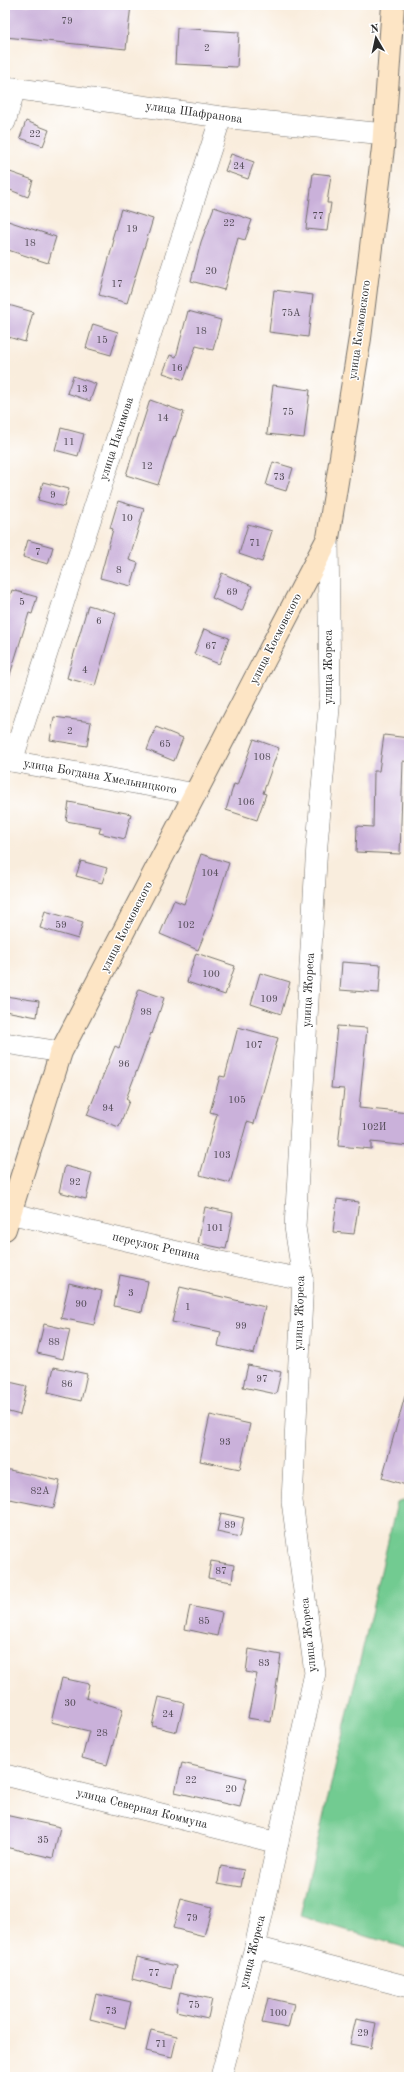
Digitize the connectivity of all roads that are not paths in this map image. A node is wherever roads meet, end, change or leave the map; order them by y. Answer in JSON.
{"nodes":[{"id":1,"x":393,"y":5,"type":"edge"},
{"id":2,"x":10,"y":87,"type":"edge"},
{"id":3,"x":221,"y":117,"type":"junction"},
{"id":4,"x":5,"y":122,"type":"edge"},
{"id":5,"x":384,"y":134,"type":"junction"},
{"id":6,"x":328,"y":538,"type":"junction"},
{"id":7,"x":9,"y":761,"type":"edge"},
{"id":8,"x":196,"y":794,"type":"junction"},
{"id":9,"x":5,"y":1043,"type":"edge"},
{"id":10,"x":61,"y":1052,"type":"junction"},
{"id":11,"x":7,"y":1221,"type":"edge"},
{"id":12,"x":303,"y":1279,"type":"junction"},
{"id":13,"x":5,"y":1775,"type":"edge"},
{"id":14,"x":278,"y":1843,"type":"junction"},
{"id":15,"x":255,"y":1947,"type":"junction"},
{"id":16,"x":409,"y":1987,"type":"edge"},
{"id":17,"x":221,"y":2077,"type":"edge"}],
"edges":[{"from":1,"to":5,"type":"main road","name":"улица Космовского"},
{"from":2,"to":3,"type":"street","name":"улица Шафранова"},
{"from":2,"to":4,"type":"street"},
{"from":3,"to":5,"type":"street","name":"улица Шафранова"},
{"from":3,"to":7,"type":"street","name":"улица Нахимова"},
{"from":5,"to":6,"type":"main road","name":"улица Космовского"},
{"from":6,"to":8,"type":"main road","name":"улица Космовского"},
{"from":6,"to":12,"type":"street","name":"улица Жореса"},
{"from":7,"to":8,"type":"street","name":"улица Богдана Хмельницкого"},
{"from":8,"to":10,"type":"main road","name":"улица Космовского"},
{"from":9,"to":10,"type":"street"},
{"from":10,"to":11,"type":"main road","name":"улица Космовского"},
{"from":11,"to":12,"type":"street","name":"переулок Репина"},
{"from":12,"to":14,"type":"street","name":"улица Жореса"},
{"from":13,"to":14,"type":"street","name":"улица Северная Коммуна"},
{"from":14,"to":15,"type":"street","name":"улица Жореса"},
{"from":15,"to":16,"type":"street"},
{"from":15,"to":17,"type":"street","name":"улица Жореса"}]}
